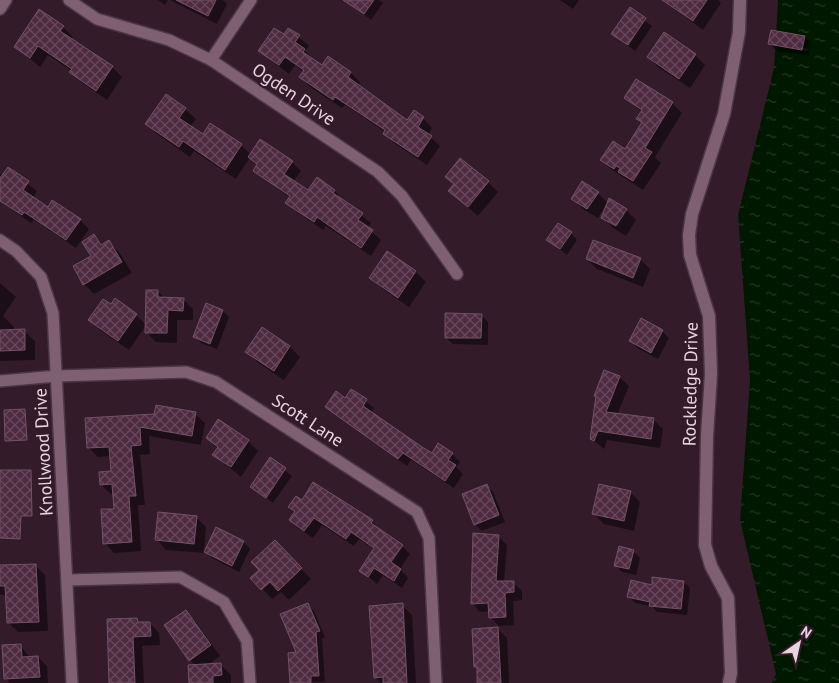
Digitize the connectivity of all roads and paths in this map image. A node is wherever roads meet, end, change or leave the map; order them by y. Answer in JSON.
{"nodes":[{"id":1,"x":6,"y":0,"type":"edge"},
{"id":2,"x":69,"y":0,"type":"edge"},
{"id":3,"x":251,"y":0,"type":"edge"},
{"id":4,"x":740,"y":0,"type":"edge"},
{"id":5,"x":0,"y":9,"type":"edge"},
{"id":6,"x":211,"y":60,"type":"junction"},
{"id":7,"x":0,"y":240,"type":"edge"},
{"id":8,"x":457,"y":274,"type":"dead end"},
{"id":9,"x":57,"y":376,"type":"junction"},
{"id":10,"x":0,"y":381,"type":"edge"},
{"id":11,"x":68,"y":580,"type":"junction"},
{"id":12,"x":72,"y":683,"type":"edge"},
{"id":13,"x":250,"y":683,"type":"edge"},
{"id":14,"x":436,"y":683,"type":"edge"},
{"id":15,"x":729,"y":683,"type":"edge"}],
"edges":[{"from":1,"to":5,"type":"street"},
{"from":2,"to":6,"type":"street","name":"Ogden Drive"},
{"from":3,"to":6,"type":"street"},
{"from":4,"to":15,"type":"street","name":"Rockledge Drive"},
{"from":6,"to":8,"type":"street","name":"Ogden Drive"},
{"from":7,"to":9,"type":"street","name":"Knollwood Drive"},
{"from":9,"to":10,"type":"street","name":"Scott Lane"},
{"from":9,"to":11,"type":"street","name":"Knollwood Drive"},
{"from":9,"to":14,"type":"street","name":"Scott Lane"},
{"from":11,"to":12,"type":"street","name":"Knollwood Drive"},
{"from":11,"to":13,"type":"street"}]}
